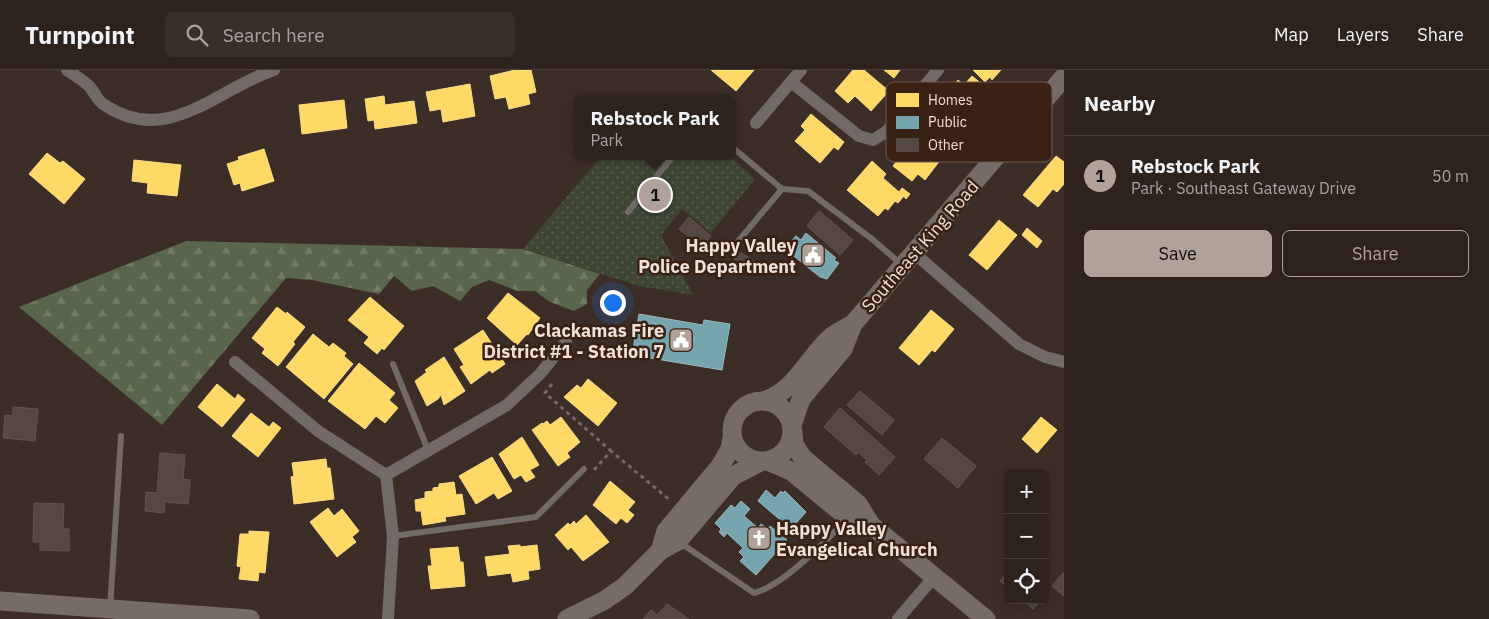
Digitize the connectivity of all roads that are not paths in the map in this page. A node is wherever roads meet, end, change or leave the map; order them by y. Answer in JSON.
{"nodes":[{"id":1,"x":67,"y":70,"type":"edge"},
{"id":2,"x":274,"y":70,"type":"edge"},
{"id":3,"x":801,"y":70,"type":"edge"},
{"id":4,"x":938,"y":70,"type":"edge"},
{"id":5,"x":1064,"y":77,"type":"edge"},
{"id":6,"x":791,"y":82,"type":"junction"},
{"id":7,"x":928,"y":82,"type":"edge"},
{"id":8,"x":1052,"y":91,"type":"edge"},
{"id":9,"x":756,"y":123,"type":"dead end"},
{"id":10,"x":886,"y":132,"type":"edge"},
{"id":11,"x":736,"y":150,"type":"edge"},
{"id":12,"x":670,"y":160,"type":"edge"},
{"id":13,"x":991,"y":162,"type":"edge"},
{"id":14,"x":782,"y":190,"type":"junction"},
{"id":15,"x":628,"y":212,"type":"dead end"},
{"id":16,"x":735,"y":245,"type":"dead end"},
{"id":17,"x":908,"y":259,"type":"junction"},
{"id":18,"x":853,"y":324,"type":"junction"},
{"id":19,"x":566,"y":342,"type":"dead end"},
{"id":20,"x":236,"y":362,"type":"dead end"},
{"id":21,"x":1064,"y":362,"type":"edge"},
{"id":22,"x":394,"y":364,"type":"dead end"},
{"id":23,"x":764,"y":401,"type":"junction"},
{"id":24,"x":792,"y":429,"type":"junction"},
{"id":25,"x":121,"y":436,"type":"dead end"},
{"id":26,"x":732,"y":438,"type":"junction"},
{"id":27,"x":428,"y":450,"type":"junction"},
{"id":28,"x":764,"y":461,"type":"junction"},
{"id":29,"x":584,"y":469,"type":"road end"},
{"id":30,"x":386,"y":475,"type":"junction"},
{"id":31,"x":847,"y":517,"type":"junction"},
{"id":32,"x":871,"y":526,"type":"junction"},
{"id":33,"x":393,"y":536,"type":"junction"},
{"id":34,"x":678,"y":541,"type":"junction"},
{"id":35,"x":660,"y":551,"type":"junction"},
{"id":36,"x":934,"y":577,"type":"junction"},
{"id":37,"x":0,"y":600,"type":"edge"},
{"id":38,"x":110,"y":609,"type":"junction"},
{"id":39,"x":250,"y":619,"type":"edge"},
{"id":40,"x":388,"y":619,"type":"edge"},
{"id":41,"x":567,"y":619,"type":"edge"},
{"id":42,"x":898,"y":619,"type":"edge"},
{"id":43,"x":986,"y":619,"type":"edge"}],
"edges":[{"from":1,"to":2,"type":"street"},
{"from":3,"to":6,"type":"street"},
{"from":4,"to":7,"type":"street"},
{"from":5,"to":8,"type":"main road","name":"Southeast King Road"},
{"from":6,"to":9,"type":"street"},
{"from":6,"to":10,"type":"street"},
{"from":11,"to":14,"type":"lane"},
{"from":12,"to":15,"type":"lane"},
{"from":13,"to":17,"type":"main road","name":"Southeast King Road"},
{"from":14,"to":16,"type":"lane"},
{"from":14,"to":17,"type":"lane"},
{"from":17,"to":18,"type":"main road","name":"Southeast King Road"},
{"from":17,"to":21,"type":"street"},
{"from":18,"to":23,"type":"main road","name":"Southeast King Road"},
{"from":18,"to":24,"type":"main road"},
{"from":19,"to":27,"type":"street"},
{"from":20,"to":30,"type":"street"},
{"from":22,"to":27,"type":"lane"},
{"from":23,"to":24,"type":"main road"},
{"from":23,"to":26,"type":"main road"},
{"from":24,"to":28,"type":"main road"},
{"from":24,"to":32,"type":"main road"},
{"from":25,"to":38,"type":"lane"},
{"from":26,"to":28,"type":"main road"},
{"from":26,"to":35,"type":"main road"},
{"from":27,"to":30,"type":"street"},
{"from":28,"to":31,"type":"main road"},
{"from":28,"to":34,"type":"main road"},
{"from":29,"to":33,"type":"lane"},
{"from":30,"to":33,"type":"street"},
{"from":31,"to":32,"type":"main road"},
{"from":31,"to":34,"type":"lane"},
{"from":32,"to":36,"type":"main road"},
{"from":33,"to":40,"type":"street"},
{"from":34,"to":35,"type":"main road"},
{"from":35,"to":41,"type":"main road"},
{"from":36,"to":42,"type":"street"},
{"from":36,"to":43,"type":"main road"},
{"from":37,"to":38,"type":"main road"},
{"from":38,"to":39,"type":"main road"}]}
